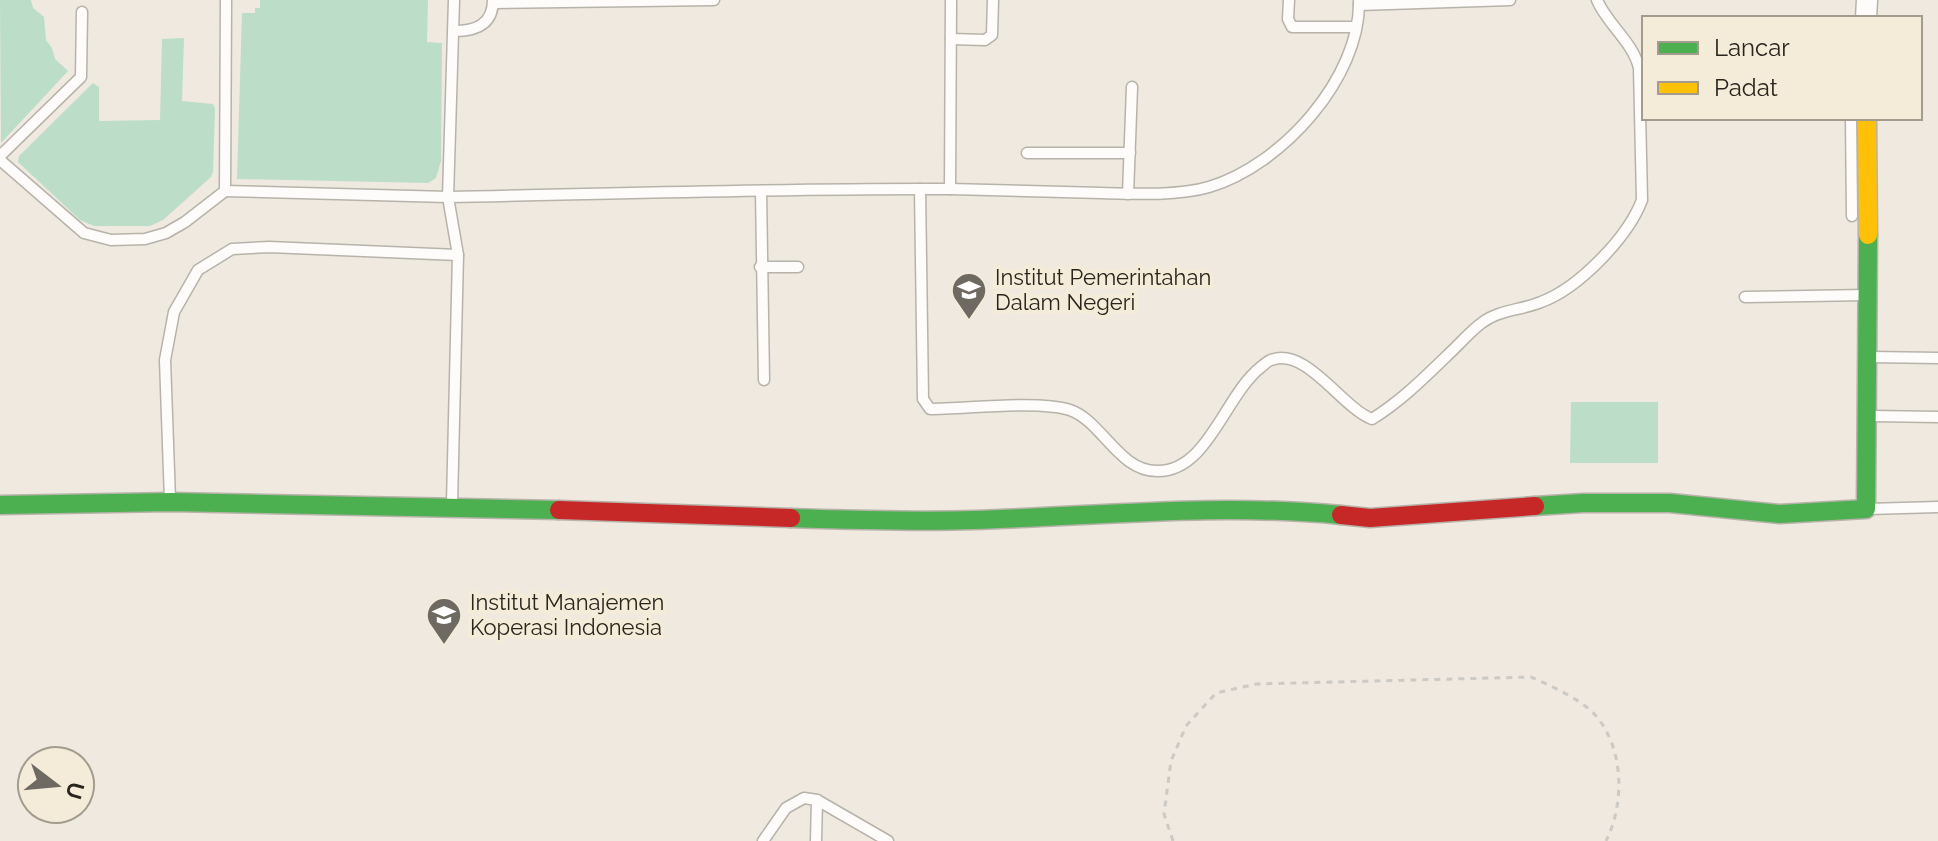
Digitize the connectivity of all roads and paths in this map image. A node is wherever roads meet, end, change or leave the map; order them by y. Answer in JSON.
{"nodes":[{"id":1,"x":226,"y":0,"type":"edge"},
{"id":2,"x":454,"y":0,"type":"edge"},
{"id":3,"x":714,"y":0,"type":"edge"},
{"id":4,"x":951,"y":0,"type":"edge"},
{"id":5,"x":993,"y":0,"type":"edge"},
{"id":6,"x":1289,"y":0,"type":"edge"},
{"id":7,"x":1510,"y":0,"type":"edge"},
{"id":8,"x":1597,"y":0,"type":"edge"},
{"id":9,"x":493,"y":1,"type":"edge"},
{"id":10,"x":1359,"y":2,"type":"edge"},
{"id":11,"x":82,"y":12,"type":"dead end"},
{"id":12,"x":1356,"y":27,"type":"junction"},
{"id":13,"x":454,"y":31,"type":"junction"},
{"id":14,"x":951,"y":39,"type":"junction"},
{"id":15,"x":1132,"y":87,"type":"dead end"},
{"id":16,"x":1851,"y":120,"type":"edge"},
{"id":17,"x":1867,"y":120,"type":"edge"},
{"id":18,"x":1027,"y":153,"type":"dead end"},
{"id":19,"x":1130,"y":153,"type":"junction"},
{"id":20,"x":0,"y":158,"type":"edge"},
{"id":21,"x":920,"y":189,"type":"junction"},
{"id":22,"x":950,"y":189,"type":"junction"},
{"id":23,"x":225,"y":191,"type":"junction"},
{"id":24,"x":761,"y":191,"type":"junction"},
{"id":25,"x":1128,"y":194,"type":"junction"},
{"id":26,"x":448,"y":197,"type":"junction"},
{"id":27,"x":1852,"y":216,"type":"dead end"},
{"id":28,"x":458,"y":255,"type":"junction"},
{"id":29,"x":760,"y":267,"type":"junction"},
{"id":30,"x":798,"y":267,"type":"dead end"},
{"id":31,"x":1868,"y":295,"type":"junction"},
{"id":32,"x":1745,"y":297,"type":"dead end"},
{"id":33,"x":1869,"y":357,"type":"junction"},
{"id":34,"x":1938,"y":358,"type":"edge"},
{"id":35,"x":764,"y":380,"type":"dead end"},
{"id":36,"x":1867,"y":416,"type":"junction"},
{"id":37,"x":1938,"y":417,"type":"edge"},
{"id":38,"x":171,"y":502,"type":"junction"},
{"id":39,"x":0,"y":505,"type":"edge"},
{"id":40,"x":452,"y":506,"type":"junction"},
{"id":41,"x":1938,"y":507,"type":"edge"},
{"id":42,"x":1866,"y":509,"type":"junction"},
{"id":43,"x":817,"y":800,"type":"junction"},
{"id":44,"x":763,"y":841,"type":"edge"},
{"id":45,"x":816,"y":841,"type":"edge"},
{"id":46,"x":888,"y":841,"type":"edge"},
{"id":47,"x":1173,"y":841,"type":"edge"},
{"id":48,"x":1606,"y":841,"type":"edge"}],
"edges":[{"from":1,"to":23,"type":"lane"},
{"from":2,"to":13,"type":"lane"},
{"from":3,"to":9,"type":"lane"},
{"from":4,"to":14,"type":"lane"},
{"from":5,"to":14,"type":"lane"},
{"from":6,"to":12,"type":"lane"},
{"from":7,"to":10,"type":"lane"},
{"from":8,"to":21,"type":"lane"},
{"from":9,"to":13,"type":"lane"},
{"from":10,"to":12,"type":"lane"},
{"from":11,"to":20,"type":"lane"},
{"from":12,"to":25,"type":"lane"},
{"from":13,"to":26,"type":"lane"},
{"from":14,"to":22,"type":"lane"},
{"from":15,"to":19,"type":"lane"},
{"from":16,"to":27,"type":"lane"},
{"from":17,"to":31,"type":"street"},
{"from":18,"to":19,"type":"lane"},
{"from":19,"to":25,"type":"lane"},
{"from":20,"to":23,"type":"lane"},
{"from":21,"to":22,"type":"lane"},
{"from":21,"to":24,"type":"lane"},
{"from":22,"to":25,"type":"lane"},
{"from":23,"to":26,"type":"lane"},
{"from":24,"to":26,"type":"lane"},
{"from":24,"to":29,"type":"lane"},
{"from":26,"to":28,"type":"lane"},
{"from":28,"to":38,"type":"lane"},
{"from":28,"to":40,"type":"lane"},
{"from":29,"to":30,"type":"lane"},
{"from":29,"to":35,"type":"lane"},
{"from":31,"to":32,"type":"lane"},
{"from":31,"to":33,"type":"street"},
{"from":33,"to":34,"type":"lane"},
{"from":33,"to":36,"type":"street"},
{"from":36,"to":37,"type":"lane"},
{"from":36,"to":42,"type":"street"},
{"from":38,"to":39,"type":"street"},
{"from":38,"to":40,"type":"street"},
{"from":40,"to":42,"type":"street"},
{"from":41,"to":42,"type":"lane"},
{"from":43,"to":44,"type":"lane"},
{"from":43,"to":45,"type":"lane"},
{"from":43,"to":46,"type":"lane"},
{"from":47,"to":48,"type":"path"}]}
